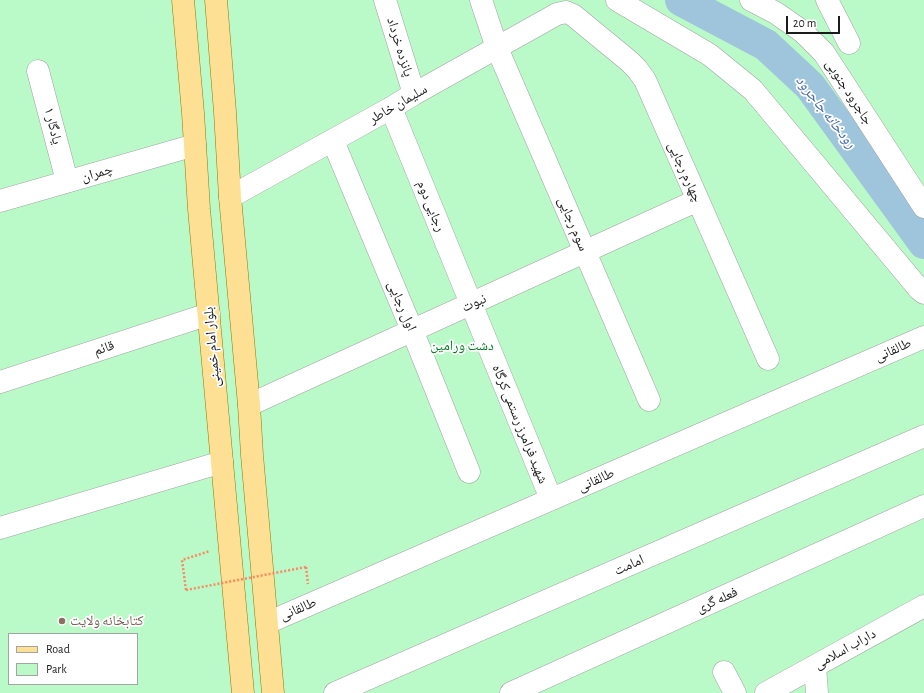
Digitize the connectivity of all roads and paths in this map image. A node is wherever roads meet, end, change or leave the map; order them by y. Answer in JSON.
{"nodes":[{"id":1,"x":183,"y":0,"type":"edge"},
{"id":2,"x":216,"y":0,"type":"edge"},
{"id":3,"x":385,"y":0,"type":"edge"},
{"id":4,"x":481,"y":0,"type":"edge"},
{"id":5,"x":617,"y":0,"type":"edge"},
{"id":6,"x":751,"y":0,"type":"edge"},
{"id":7,"x":827,"y":0,"type":"edge"},
{"id":8,"x":566,"y":12,"type":"joint"},
{"id":9,"x":849,"y":43,"type":"dead end"},
{"id":10,"x":497,"y":48,"type":"junction"},
{"id":11,"x":38,"y":71,"type":"dead end"},
{"id":12,"x":414,"y":94,"type":"junction"},
{"id":13,"x":391,"y":108,"type":"junction"},
{"id":14,"x":332,"y":141,"type":"junction"},
{"id":15,"x":195,"y":144,"type":"junction"},
{"id":16,"x":67,"y":181,"type":"junction"},
{"id":17,"x":230,"y":197,"type":"junction"},
{"id":18,"x":698,"y":200,"type":"junction"},
{"id":19,"x":0,"y":201,"type":"edge"},
{"id":20,"x":924,"y":207,"type":"edge"},
{"id":21,"x":585,"y":252,"type":"junction"},
{"id":22,"x":924,"y":293,"type":"edge"},
{"id":23,"x":471,"y":304,"type":"junction"},
{"id":24,"x":209,"y":314,"type":"junction"},
{"id":25,"x":412,"y":330,"type":"junction"},
{"id":26,"x":924,"y":337,"type":"edge"},
{"id":27,"x":768,"y":359,"type":"dead end"},
{"id":28,"x":0,"y":382,"type":"edge"},
{"id":29,"x":649,"y":400,"type":"dead end"},
{"id":30,"x":249,"y":405,"type":"junction"},
{"id":31,"x":924,"y":436,"type":"edge"},
{"id":32,"x":252,"y":455,"type":"junction"},
{"id":33,"x":222,"y":462,"type":"junction"},
{"id":34,"x":469,"y":472,"type":"dead end"},
{"id":35,"x":551,"y":499,"type":"junction"},
{"id":36,"x":924,"y":506,"type":"edge"},
{"id":37,"x":0,"y":528,"type":"edge"},
{"id":38,"x":230,"y":544,"type":"junction"},
{"id":39,"x":307,"y":576,"type":"dead end"},
{"id":40,"x":924,"y":606,"type":"edge"},
{"id":41,"x":267,"y":623,"type":"junction"},
{"id":42,"x":815,"y":666,"type":"junction"},
{"id":43,"x":724,"y":672,"type":"dead end"},
{"id":44,"x":243,"y":693,"type":"edge"},
{"id":45,"x":273,"y":693,"type":"edge"},
{"id":46,"x":335,"y":693,"type":"edge"},
{"id":47,"x":511,"y":693,"type":"edge"},
{"id":48,"x":735,"y":693,"type":"edge"},
{"id":49,"x":766,"y":693,"type":"edge"},
{"id":50,"x":817,"y":693,"type":"edge"}],
"edges":[{"from":1,"to":15,"type":"main road","name":"بلوار امام خمینی"},
{"from":2,"to":17,"type":"main road"},
{"from":3,"to":12,"type":"street","name":"پانزده خرداد"},
{"from":4,"to":10,"type":"street","name":"سوم رجایی"},
{"from":5,"to":22,"type":"street"},
{"from":6,"to":20,"type":"street","name":"جاجرود جنوبی"},
{"from":7,"to":9,"type":"street"},
{"from":8,"to":10,"type":"street","name":"سلیمان خاطر"},
{"from":8,"to":18,"type":"street","name":"چهارم رجایی"},
{"from":10,"to":12,"type":"street","name":"سلیمان خاطر"},
{"from":10,"to":21,"type":"street","name":"سوم رجایی"},
{"from":11,"to":16,"type":"street","name":"یادگار ۱"},
{"from":12,"to":13,"type":"street","name":"سلیمان خاطر"},
{"from":13,"to":14,"type":"street","name":"سلیمان خاطر"},
{"from":13,"to":23,"type":"street","name":"رجایی دوم"},
{"from":14,"to":17,"type":"street","name":"سلیمان خاطر"},
{"from":14,"to":25,"type":"street","name":"اول رجایی"},
{"from":15,"to":16,"type":"street","name":"چمران"},
{"from":15,"to":24,"type":"main road","name":"بلوار امام خمینی"},
{"from":16,"to":19,"type":"street","name":"چمران"},
{"from":17,"to":30,"type":"main road"},
{"from":18,"to":21,"type":"street","name":"نبوت"},
{"from":18,"to":27,"type":"street","name":"چهارم رجایی"},
{"from":21,"to":23,"type":"street","name":"نبوت"},
{"from":21,"to":29,"type":"street","name":"سوم رجایی"},
{"from":23,"to":25,"type":"street","name":"نبوت"},
{"from":23,"to":35,"type":"street","name":"شهید فرامرز رستمی کرگاه"},
{"from":24,"to":28,"type":"street","name":"قائم"},
{"from":24,"to":33,"type":"main road","name":"بلوار امام خمینی"},
{"from":25,"to":30,"type":"street","name":"نبوت"},
{"from":25,"to":34,"type":"street","name":"اول رجایی"},
{"from":26,"to":35,"type":"street","name":"طالقانی"},
{"from":30,"to":32,"type":"main road"},
{"from":31,"to":46,"type":"street","name":"امامت"},
{"from":32,"to":33,"type":"main road"},
{"from":32,"to":41,"type":"main road"},
{"from":33,"to":37,"type":"street"},
{"from":33,"to":38,"type":"main road","name":"بلوار امام خمینی"},
{"from":35,"to":41,"type":"street","name":"طالقانی"},
{"from":36,"to":47,"type":"street","name":"فعله گری"},
{"from":38,"to":39,"type":"path","bridge":true},
{"from":38,"to":44,"type":"main road","name":"بلوار امام خمینی"},
{"from":40,"to":42,"type":"street","name":"داراب اسلامی"},
{"from":41,"to":45,"type":"main road"},
{"from":42,"to":49,"type":"street","name":"داراب اسلامی"},
{"from":42,"to":50,"type":"street"},
{"from":43,"to":48,"type":"street"}]}
